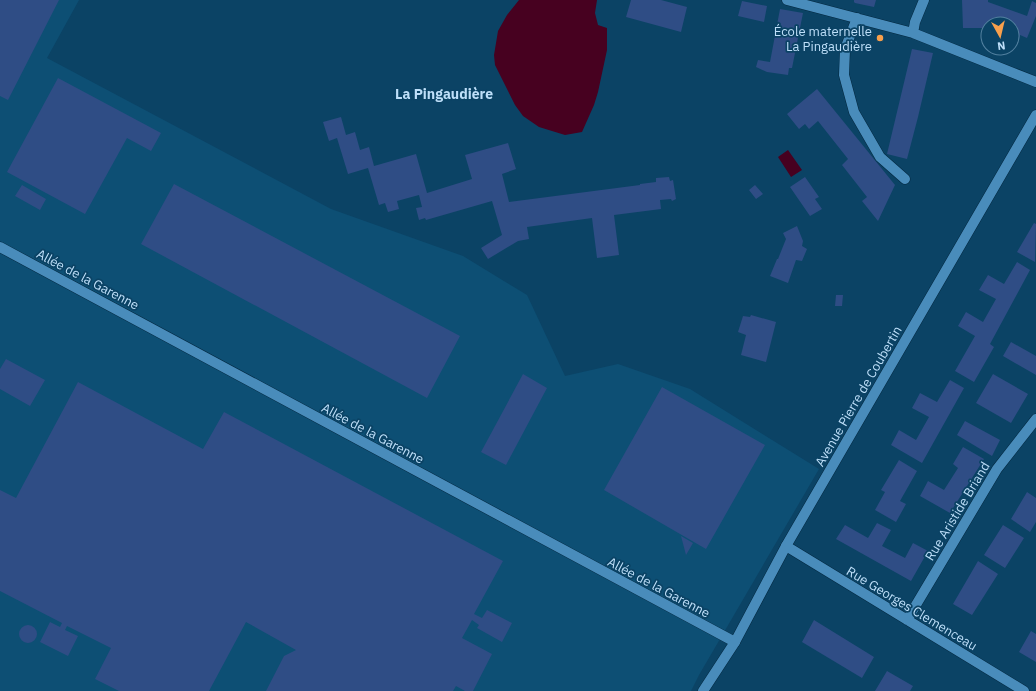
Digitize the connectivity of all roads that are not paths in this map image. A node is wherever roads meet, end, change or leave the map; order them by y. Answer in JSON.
{"nodes":[{"id":1,"x":787,"y":0,"type":"edge"},
{"id":2,"x":924,"y":0,"type":"edge"},
{"id":3,"x":856,"y":18,"type":"junction"},
{"id":4,"x":913,"y":33,"type":"junction"},
{"id":5,"x":1036,"y":82,"type":"edge"},
{"id":6,"x":1036,"y":115,"type":"edge"},
{"id":7,"x":905,"y":179,"type":"dead end"},
{"id":8,"x":0,"y":247,"type":"edge"},
{"id":9,"x":1036,"y":419,"type":"edge"},
{"id":10,"x":786,"y":546,"type":"junction"},
{"id":11,"x":907,"y":620,"type":"junction"},
{"id":12,"x":735,"y":642,"type":"junction"},
{"id":13,"x":703,"y":691,"type":"edge"},
{"id":14,"x":1024,"y":691,"type":"edge"}],
"edges":[{"from":1,"to":3,"type":"street"},
{"from":2,"to":4,"type":"street"},
{"from":3,"to":4,"type":"street"},
{"from":3,"to":7,"type":"street"},
{"from":4,"to":5,"type":"street"},
{"from":6,"to":10,"type":"street","name":"Avenue Pierre de Coubertin"},
{"from":8,"to":12,"type":"street","name":"Allée de la Garenne"},
{"from":9,"to":11,"type":"street","name":"Rue Aristide Briand"},
{"from":10,"to":11,"type":"street","name":"Rue Georges Clemenceau"},
{"from":10,"to":12,"type":"street","name":"Avenue Pierre de Coubertin"},
{"from":11,"to":14,"type":"street","name":"Rue Georges Clemenceau"},
{"from":12,"to":13,"type":"street","name":"Avenue Pierre de Coubertin"}]}
